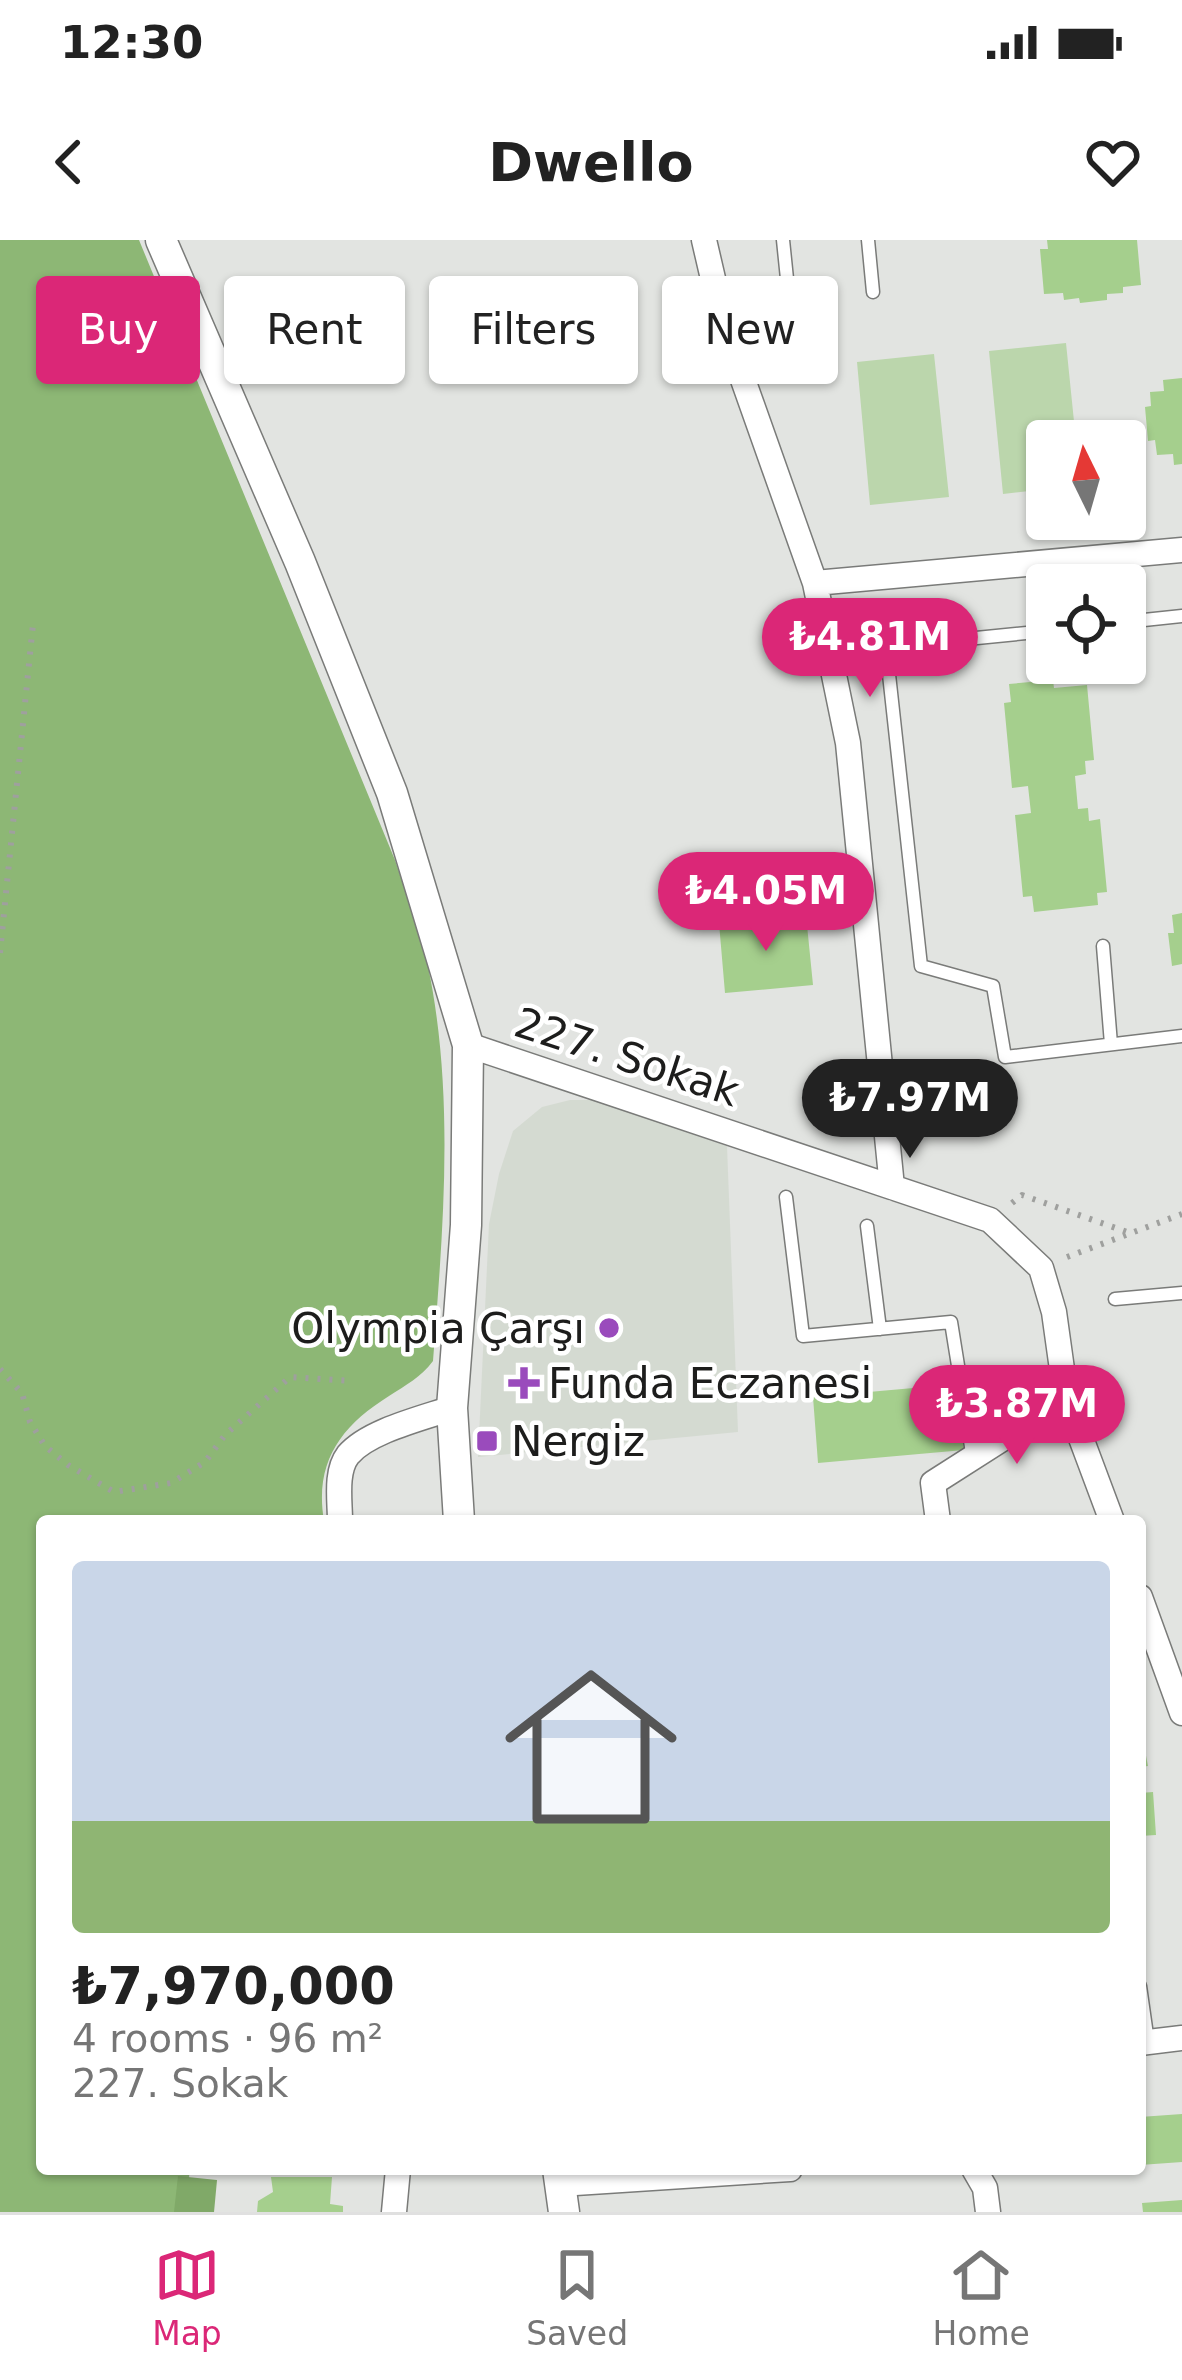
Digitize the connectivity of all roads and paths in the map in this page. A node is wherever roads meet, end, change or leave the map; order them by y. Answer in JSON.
{"nodes":[{"id":1,"x":160,"y":240,"type":"edge"},
{"id":2,"x":704,"y":240,"type":"edge"},
{"id":3,"x":783,"y":240,"type":"edge"},
{"id":4,"x":868,"y":240,"type":"edge"},
{"id":5,"x":787,"y":276,"type":"edge"},
{"id":6,"x":873,"y":292,"type":"dead end"},
{"id":7,"x":1182,"y":550,"type":"edge"},
{"id":8,"x":815,"y":583,"type":"junction"},
{"id":9,"x":1182,"y":616,"type":"edge"},
{"id":10,"x":1146,"y":620,"type":"edge"},
{"id":11,"x":33,"y":624,"type":"dead end"},
{"id":12,"x":1026,"y":633,"type":"edge"},
{"id":13,"x":1102,"y":946,"type":"dead end"},
{"id":14,"x":0,"y":953,"type":"edge"},
{"id":15,"x":1182,"y":1036,"type":"edge"},
{"id":16,"x":1111,"y":1044,"type":"junction"},
{"id":17,"x":468,"y":1045,"type":"junction"},
{"id":18,"x":892,"y":1186,"type":"junction"},
{"id":19,"x":786,"y":1197,"type":"dead end"},
{"id":20,"x":1182,"y":1214,"type":"edge"},
{"id":21,"x":990,"y":1220,"type":"junction"},
{"id":22,"x":867,"y":1226,"type":"dead end"},
{"id":23,"x":1130,"y":1233,"type":"junction"},
{"id":24,"x":1041,"y":1267,"type":"junction"},
{"id":25,"x":1182,"y":1293,"type":"edge"},
{"id":26,"x":1115,"y":1299,"type":"dead end"},
{"id":27,"x":880,"y":1329,"type":"junction"},
{"id":28,"x":0,"y":1370,"type":"edge"},
{"id":29,"x":352,"y":1381,"type":"dead end"},
{"id":30,"x":1066,"y":1398,"type":"junction"},
{"id":31,"x":452,"y":1408,"type":"junction"},
{"id":32,"x":973,"y":1460,"type":"junction"},
{"id":33,"x":340,"y":1515,"type":"edge"},
{"id":34,"x":459,"y":1515,"type":"edge"},
{"id":35,"x":937,"y":1515,"type":"edge"},
{"id":36,"x":1110,"y":1515,"type":"edge"},
{"id":37,"x":1146,"y":1614,"type":"edge"},
{"id":38,"x":1182,"y":1713,"type":"edge"},
{"id":39,"x":1182,"y":2038,"type":"edge"},
{"id":40,"x":1146,"y":2042,"type":"edge"},
{"id":41,"x":397,"y":2175,"type":"edge"},
{"id":42,"x":718,"y":2175,"type":"edge"},
{"id":43,"x":977,"y":2175,"type":"edge"},
{"id":44,"x":561,"y":2188,"type":"edge"},
{"id":45,"x":394,"y":2212,"type":"edge"},
{"id":46,"x":988,"y":2212,"type":"edge"}],
"edges":[{"from":1,"to":17,"type":"street"},
{"from":2,"to":8,"type":"street"},
{"from":3,"to":5,"type":"lane"},
{"from":4,"to":6,"type":"lane"},
{"from":7,"to":8,"type":"street"},
{"from":8,"to":18,"type":"street"},
{"from":9,"to":10,"type":"lane"},
{"from":11,"to":14,"type":"path"},
{"from":12,"to":16,"type":"lane"},
{"from":13,"to":16,"type":"lane"},
{"from":15,"to":16,"type":"lane"},
{"from":17,"to":18,"type":"street","name":"227. Sokak"},
{"from":17,"to":31,"type":"street"},
{"from":18,"to":21,"type":"street","name":"227. Sokak"},
{"from":19,"to":27,"type":"lane"},
{"from":20,"to":23,"type":"path"},
{"from":21,"to":23,"type":"path"},
{"from":21,"to":24,"type":"street","name":"227. Sokak"},
{"from":22,"to":27,"type":"lane"},
{"from":23,"to":24,"type":"path"},
{"from":24,"to":30,"type":"street"},
{"from":25,"to":26,"type":"lane"},
{"from":27,"to":32,"type":"lane"},
{"from":28,"to":29,"type":"path"},
{"from":30,"to":32,"type":"street"},
{"from":30,"to":36,"type":"street"},
{"from":31,"to":33,"type":"street"},
{"from":31,"to":34,"type":"street"},
{"from":32,"to":35,"type":"street"},
{"from":37,"to":38,"type":"street"},
{"from":39,"to":40,"type":"street"},
{"from":41,"to":45,"type":"street"},
{"from":42,"to":44,"type":"street"},
{"from":43,"to":46,"type":"street"}]}
